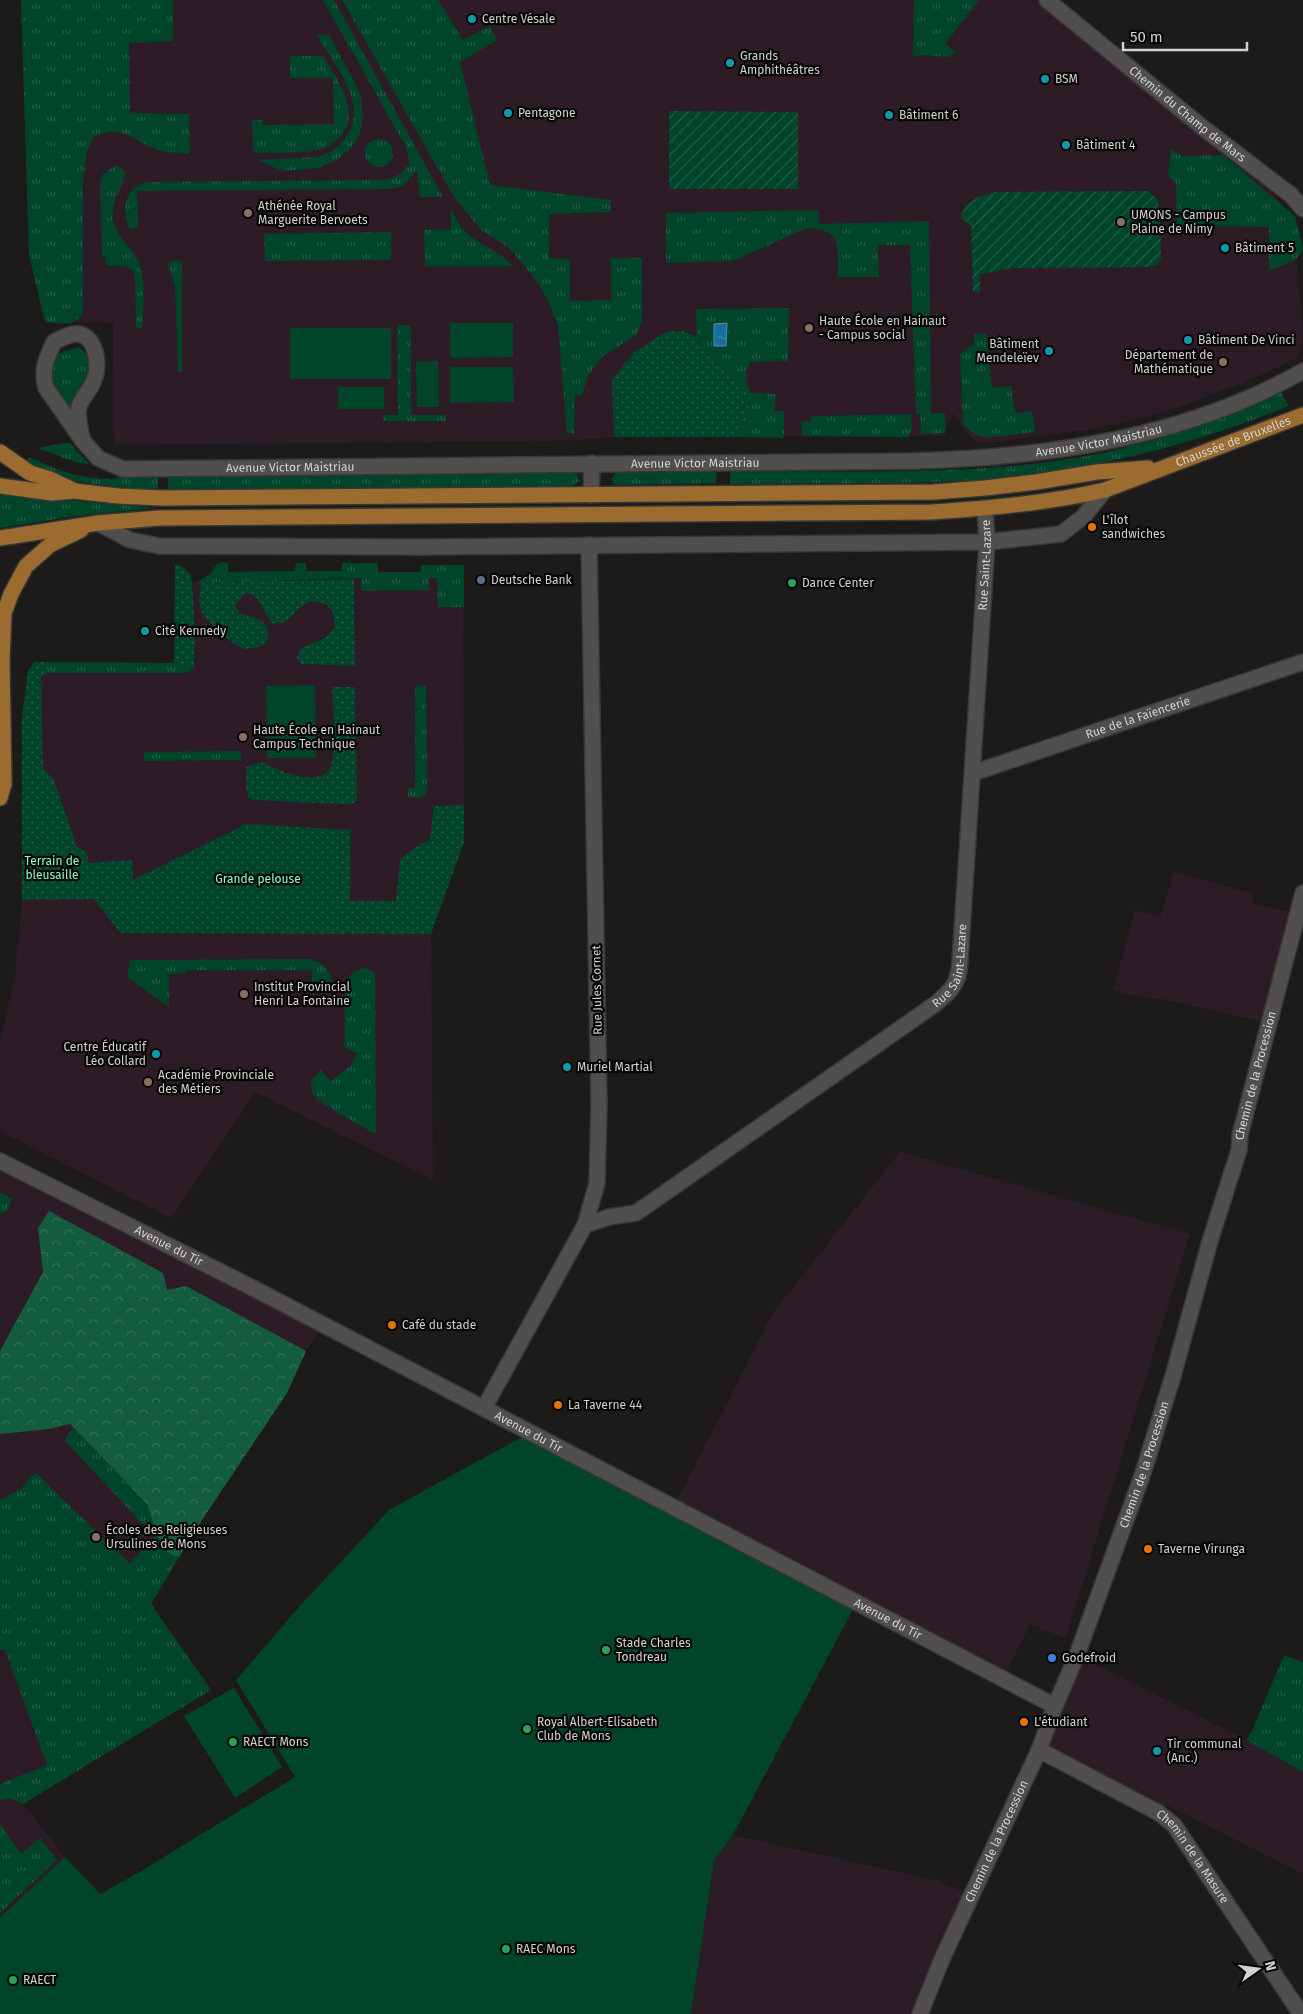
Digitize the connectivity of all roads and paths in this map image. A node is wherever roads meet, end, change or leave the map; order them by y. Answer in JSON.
{"nodes":[{"id":1,"x":1047,"y":0,"type":"edge"},
{"id":2,"x":1303,"y":209,"type":"edge"},
{"id":3,"x":1303,"y":371,"type":"edge"},
{"id":4,"x":1303,"y":416,"type":"edge"},
{"id":5,"x":83,"y":442,"type":"junction"},
{"id":6,"x":0,"y":452,"type":"edge"},
{"id":7,"x":592,"y":463,"type":"junction"},
{"id":8,"x":1164,"y":467,"type":"junction"},
{"id":9,"x":0,"y":486,"type":"edge"},
{"id":10,"x":1105,"y":490,"type":"junction"},
{"id":11,"x":74,"y":491,"type":"junction"},
{"id":12,"x":591,"y":495,"type":"junction"},
{"id":13,"x":984,"y":509,"type":"junction"},
{"id":14,"x":98,"y":522,"type":"junction"},
{"id":15,"x":0,"y":538,"type":"edge"},
{"id":16,"x":986,"y":542,"type":"junction"},
{"id":17,"x":589,"y":545,"type":"junction"},
{"id":18,"x":1303,"y":662,"type":"edge"},
{"id":19,"x":973,"y":773,"type":"junction"},
{"id":20,"x":0,"y":798,"type":"edge"},
{"id":21,"x":1303,"y":893,"type":"edge"},
{"id":22,"x":0,"y":1161,"type":"edge"},
{"id":23,"x":585,"y":1225,"type":"junction"},
{"id":24,"x":484,"y":1408,"type":"junction"},
{"id":25,"x":1054,"y":1706,"type":"junction"},
{"id":26,"x":1040,"y":1750,"type":"junction"},
{"id":27,"x":920,"y":2014,"type":"edge"},
{"id":28,"x":1301,"y":2014,"type":"edge"}],
"edges":[{"from":1,"to":2,"type":"street","name":"Chemin du Champ de Mars"},
{"from":3,"to":7,"type":"street","name":"Avenue Victor Maistriau"},
{"from":4,"to":8,"type":"main road","name":"Chaussée de Bruxelles"},
{"from":5,"to":5,"type":"street","name":"Avenue Victor Maistriau"},
{"from":5,"to":7,"type":"street","name":"Avenue Victor Maistriau"},
{"from":6,"to":11,"type":"main road"},
{"from":7,"to":12,"type":"street"},
{"from":8,"to":10,"type":"main road"},
{"from":8,"to":12,"type":"main road"},
{"from":9,"to":11,"type":"main road"},
{"from":10,"to":13,"type":"main road"},
{"from":10,"to":16,"type":"street"},
{"from":11,"to":12,"type":"main road"},
{"from":13,"to":14,"type":"main road"},
{"from":13,"to":16,"type":"street","name":"Rue Saint-Lazare"},
{"from":14,"to":15,"type":"main road"},
{"from":14,"to":17,"type":"street"},
{"from":14,"to":20,"type":"main road"},
{"from":16,"to":17,"type":"street"},
{"from":16,"to":19,"type":"street","name":"Rue Saint-Lazare"},
{"from":17,"to":23,"type":"street","name":"Rue Jules Cornet"},
{"from":18,"to":19,"type":"street","name":"Rue de la Faïencerie"},
{"from":19,"to":23,"type":"street","name":"Rue Saint-Lazare"},
{"from":21,"to":25,"type":"street","name":"Chemin de la Procession"},
{"from":22,"to":24,"type":"street","name":"Avenue du Tir"},
{"from":23,"to":24,"type":"street","name":"Rue Jules Cornet"},
{"from":24,"to":25,"type":"street","name":"Avenue du Tir"},
{"from":25,"to":26,"type":"street","name":"Chemin de la Procession"},
{"from":26,"to":27,"type":"street","name":"Chemin de la Procession"},
{"from":26,"to":28,"type":"street","name":"Chemin de la Masure"}]}
